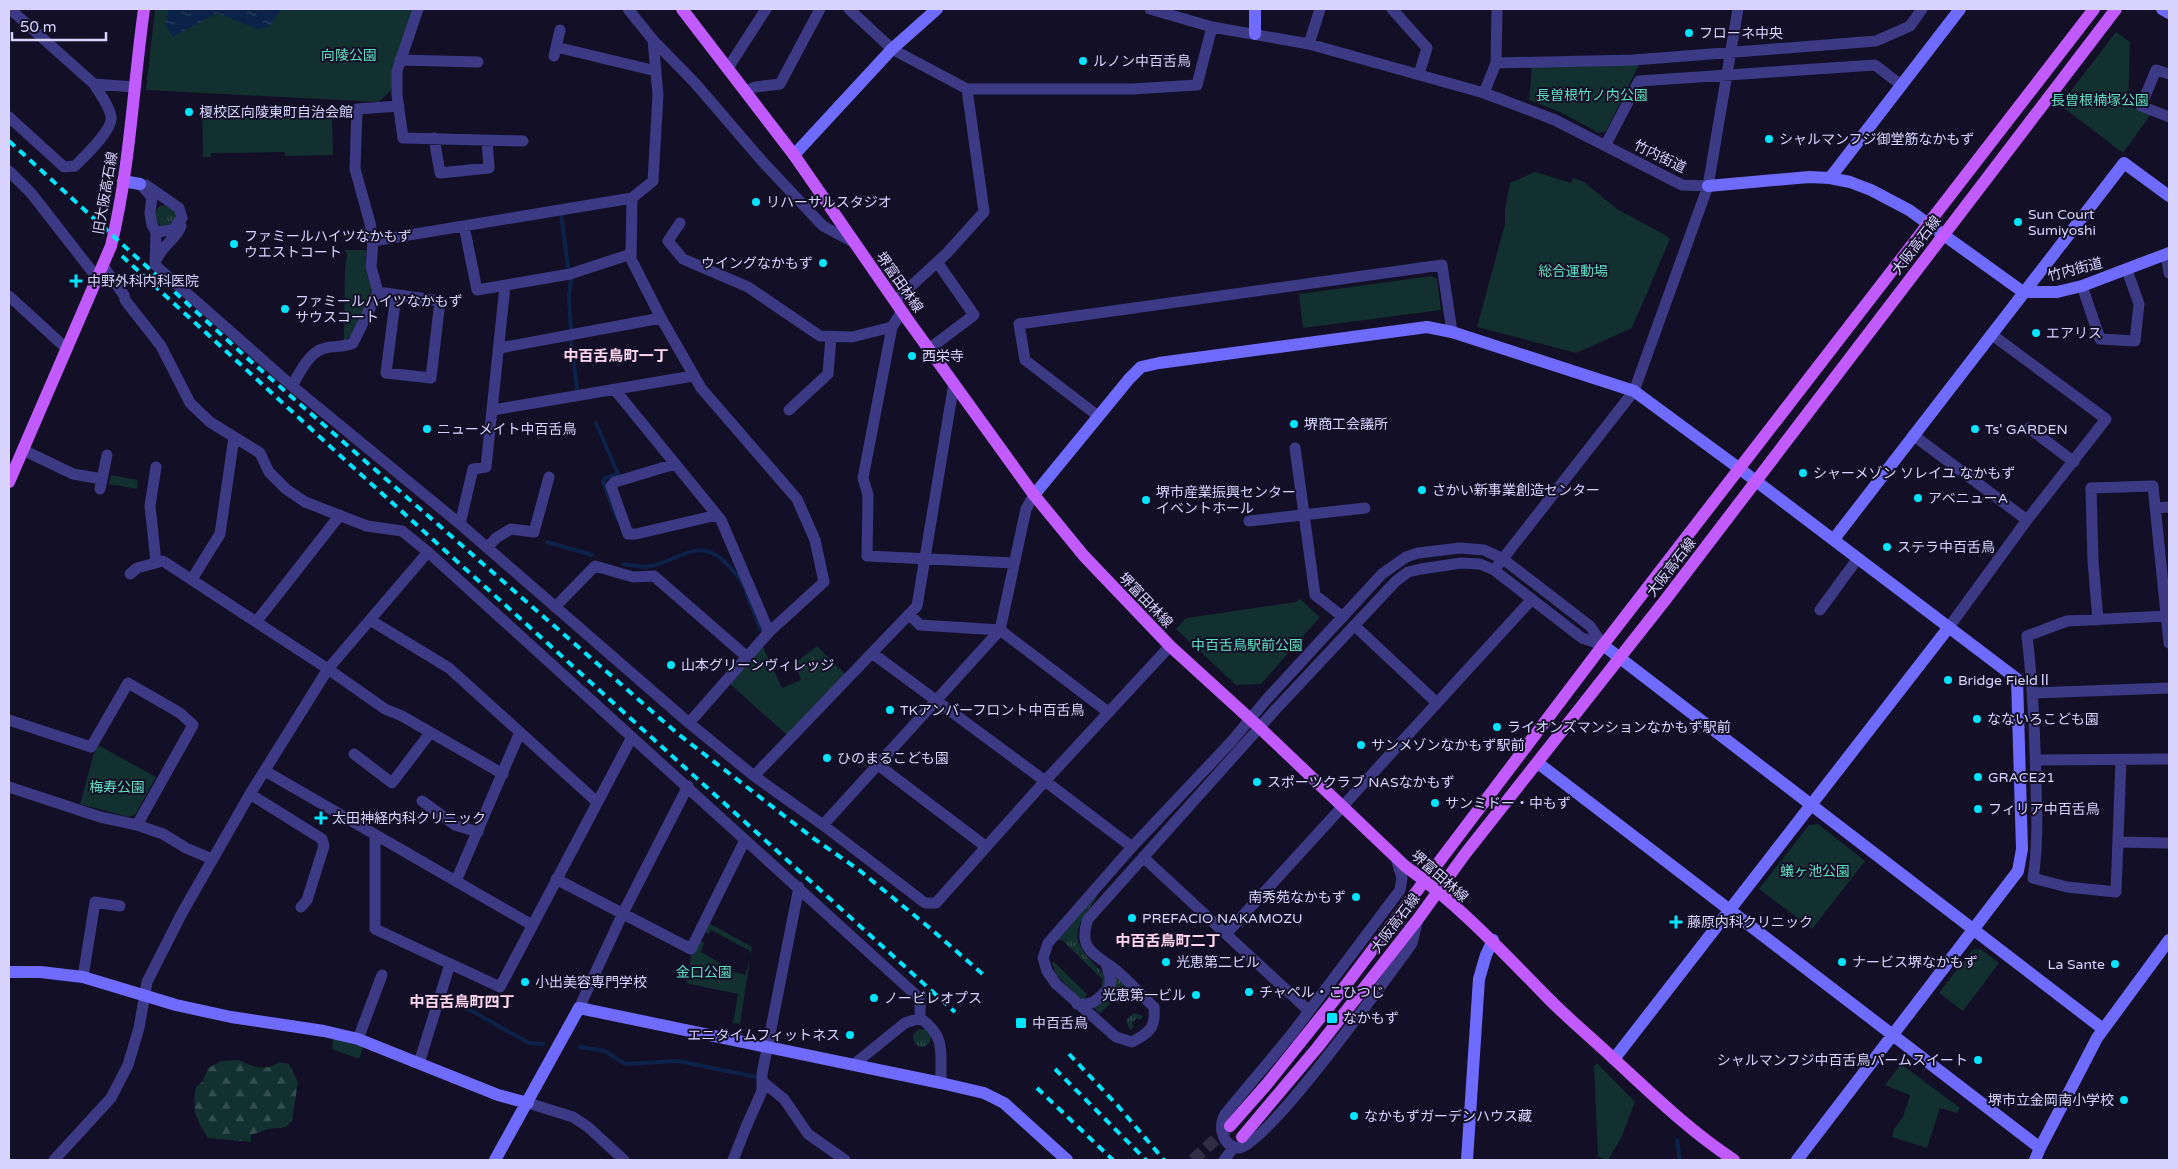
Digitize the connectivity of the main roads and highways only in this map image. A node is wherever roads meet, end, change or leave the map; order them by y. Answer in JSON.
{"nodes":[{"id":1,"x":144,"y":9,"type":"edge"},
{"id":2,"x":682,"y":9,"type":"edge"},
{"id":3,"x":2094,"y":9,"type":"edge"},
{"id":4,"x":2116,"y":9,"type":"edge"},
{"id":5,"x":9,"y":482,"type":"edge"},
{"id":6,"x":1425,"y":880,"type":"junction"},
{"id":7,"x":1437,"y":892,"type":"junction"},
{"id":8,"x":1230,"y":1126,"type":"tunnel mouth"},
{"id":9,"x":1238,"y":1142,"type":"road end"},
{"id":10,"x":1734,"y":1160,"type":"edge"}],
"edges":[{"from":1,"to":5,"type":"main road","name":"旧大阪高石線"},
{"from":2,"to":6,"type":"main road","name":"堺富田林線"},
{"from":3,"to":6,"type":"main road","name":"大阪高石線"},
{"from":4,"to":7,"type":"main road","name":"大阪高石線"},
{"from":6,"to":7,"type":"main road","name":"堺富田林線"},
{"from":6,"to":8,"type":"main road","name":"大阪高石線"},
{"from":7,"to":9,"type":"main road","name":"大阪高石線"},
{"from":7,"to":10,"type":"main road","name":"堺富田林線"}]}
